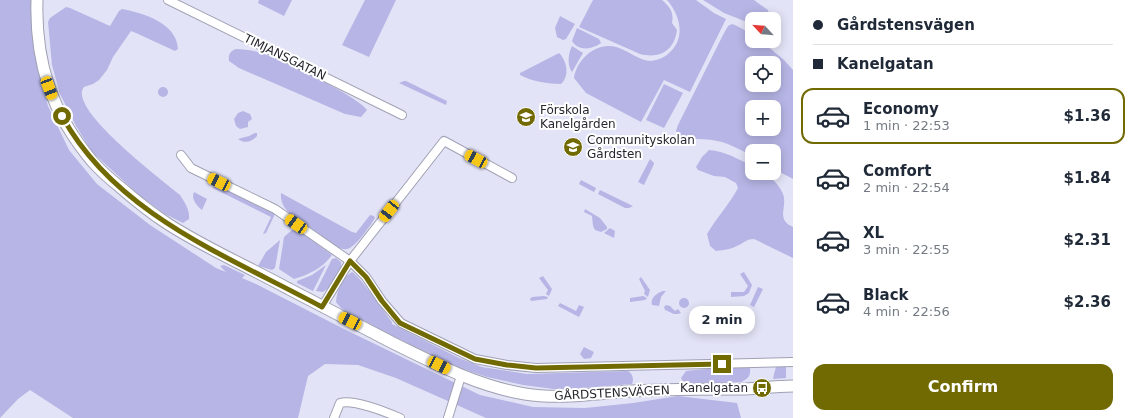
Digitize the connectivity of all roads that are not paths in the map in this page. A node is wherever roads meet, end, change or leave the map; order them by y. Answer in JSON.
{"nodes":[{"id":1,"x":37,"y":0,"type":"edge"},
{"id":2,"x":168,"y":0,"type":"edge"},
{"id":3,"x":402,"y":115,"type":"dead end"},
{"id":4,"x":181,"y":155,"type":"dead end"},
{"id":5,"x":512,"y":178,"type":"dead end"},
{"id":6,"x":350,"y":261,"type":"junction"},
{"id":7,"x":322,"y":307,"type":"junction"},
{"id":8,"x":793,"y":362,"type":"edge"},
{"id":9,"x":461,"y":376,"type":"junction"},
{"id":10,"x":793,"y":386,"type":"edge"},
{"id":11,"x":334,"y":418,"type":"edge"},
{"id":12,"x":400,"y":418,"type":"edge"},
{"id":13,"x":448,"y":418,"type":"edge"}],
"edges":[{"from":1,"to":7,"type":"street","name":"GÅRDSTENSVÄGEN"},
{"from":2,"to":3,"type":"street","name":"TIMJANSGATAN"},
{"from":4,"to":6,"type":"street"},
{"from":5,"to":6,"type":"street"},
{"from":6,"to":7,"type":"street"},
{"from":6,"to":8,"type":"street"},
{"from":7,"to":9,"type":"street","name":"GÅRDSTENSVÄGEN"},
{"from":9,"to":10,"type":"street","name":"GÅRDSTENSVÄGEN"},
{"from":9,"to":13,"type":"street"},
{"from":11,"to":12,"type":"street"}]}
